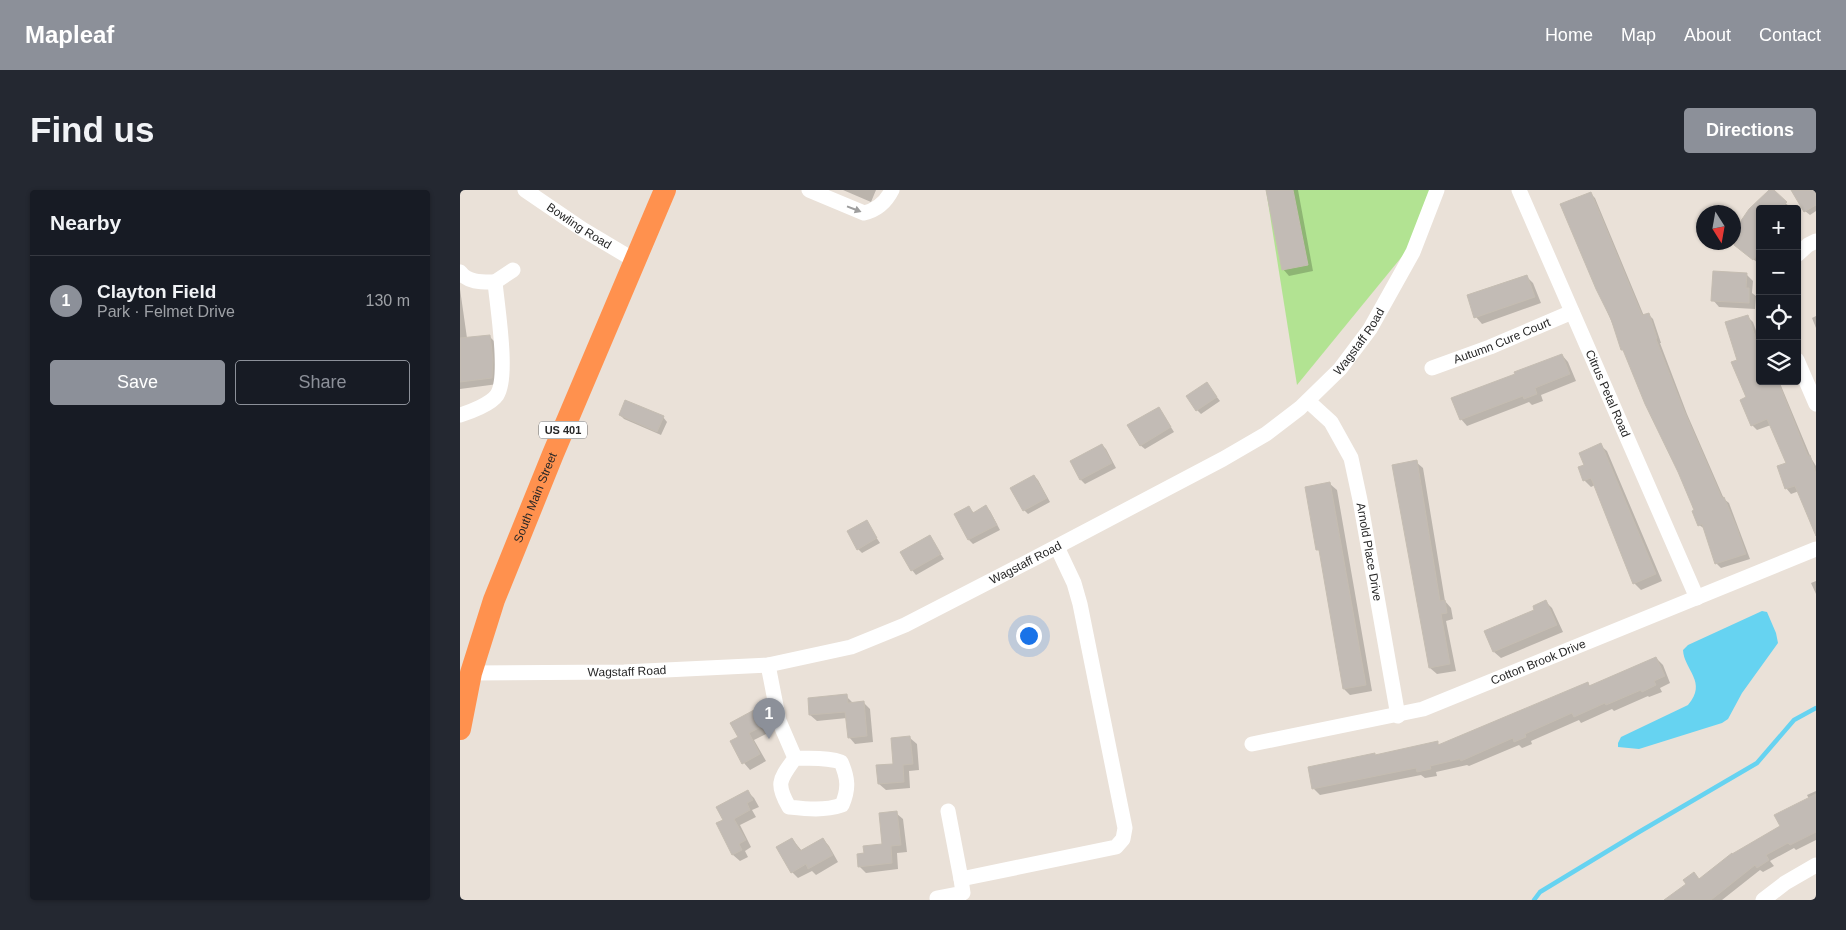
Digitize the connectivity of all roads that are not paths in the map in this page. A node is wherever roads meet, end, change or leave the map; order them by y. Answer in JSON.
{"nodes":[{"id":1,"x":525,"y":190,"type":"edge"},
{"id":2,"x":664,"y":190,"type":"edge"},
{"id":3,"x":809,"y":190,"type":"edge"},
{"id":4,"x":892,"y":190,"type":"edge"},
{"id":5,"x":1437,"y":190,"type":"edge"},
{"id":6,"x":1519,"y":190,"type":"edge"},
{"id":7,"x":1816,"y":241,"type":"edge"},
{"id":8,"x":1801,"y":251,"type":"edge"},
{"id":9,"x":634,"y":260,"type":"junction"},
{"id":10,"x":513,"y":270,"type":"dead end"},
{"id":11,"x":460,"y":272,"type":"edge"},
{"id":12,"x":495,"y":282,"type":"junction"},
{"id":13,"x":1572,"y":312,"type":"junction"},
{"id":14,"x":1432,"y":368,"type":"dead end"},
{"id":15,"x":1801,"y":369,"type":"edge"},
{"id":16,"x":1308,"y":401,"type":"junction"},
{"id":17,"x":1816,"y":404,"type":"edge"},
{"id":18,"x":460,"y":415,"type":"edge"},
{"id":19,"x":1057,"y":547,"type":"junction"},
{"id":20,"x":1816,"y":550,"type":"edge"},
{"id":21,"x":1697,"y":598,"type":"junction"},
{"id":22,"x":768,"y":665,"type":"junction"},
{"id":23,"x":471,"y":674,"type":"junction"},
{"id":24,"x":1398,"y":716,"type":"junction"},
{"id":25,"x":460,"y":729,"type":"edge"},
{"id":26,"x":1252,"y":744,"type":"dead end"},
{"id":27,"x":795,"y":758,"type":"junction"},
{"id":28,"x":948,"y":811,"type":"dead end"},
{"id":29,"x":1816,"y":865,"type":"edge"},
{"id":30,"x":961,"y":878,"type":"junction"},
{"id":31,"x":937,"y":898,"type":"dead end"},
{"id":32,"x":1763,"y":900,"type":"edge"}],
"edges":[{"from":1,"to":9,"type":"street","name":"Bowling Road"},
{"from":2,"to":9,"type":"highway","name":"South Main Street","number":"US 401"},
{"from":3,"to":4,"type":"street","one_way":true},
{"from":5,"to":16,"type":"street","name":"Wagstaff Road"},
{"from":6,"to":13,"type":"street","name":"Citrus Petal Road"},
{"from":7,"to":8,"type":"street"},
{"from":9,"to":23,"type":"highway","name":"South Main Street","number":"US 401"},
{"from":10,"to":12,"type":"street"},
{"from":11,"to":12,"type":"street"},
{"from":12,"to":18,"type":"street"},
{"from":13,"to":14,"type":"street","name":"Autumn Cure Court"},
{"from":13,"to":21,"type":"street","name":"Citrus Petal Road"},
{"from":15,"to":17,"type":"street"},
{"from":16,"to":19,"type":"street","name":"Wagstaff Road"},
{"from":16,"to":24,"type":"street","name":"Arnold Place Drive"},
{"from":19,"to":22,"type":"street","name":"Wagstaff Road"},
{"from":19,"to":30,"type":"street"},
{"from":20,"to":21,"type":"street","name":"Cotton Brook Drive"},
{"from":21,"to":24,"type":"street","name":"Cotton Brook Drive"},
{"from":22,"to":23,"type":"street","name":"Wagstaff Road"},
{"from":22,"to":27,"type":"street"},
{"from":23,"to":25,"type":"highway","name":"South Main Street","number":"US 401"},
{"from":24,"to":26,"type":"street","name":"Cotton Brook Drive"},
{"from":27,"to":27,"type":"street"},
{"from":28,"to":30,"type":"street"},
{"from":29,"to":32,"type":"street"},
{"from":30,"to":31,"type":"street"}]}
